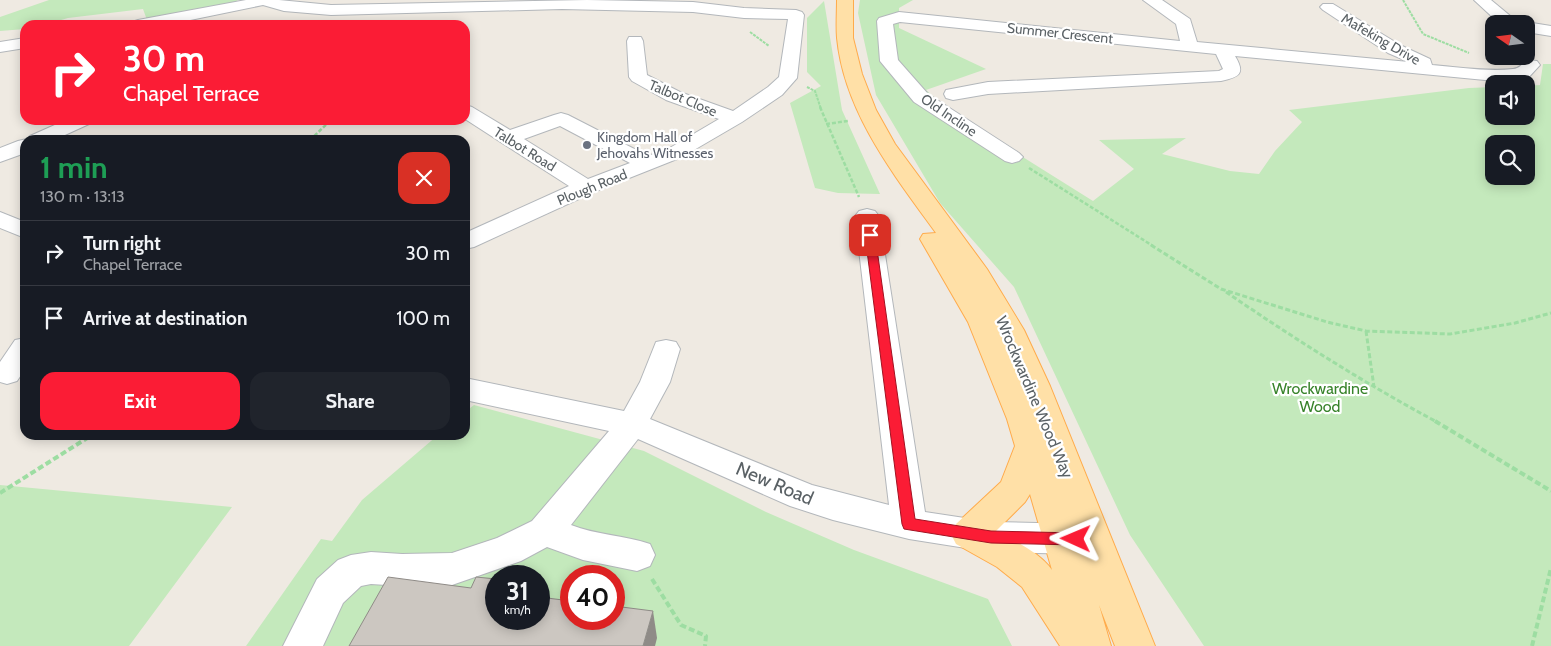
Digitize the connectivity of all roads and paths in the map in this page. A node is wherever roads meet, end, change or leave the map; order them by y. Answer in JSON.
{"nodes":[{"id":1,"x":262,"y":0,"type":"edge"},
{"id":2,"x":836,"y":0,"type":"edge"},
{"id":3,"x":845,"y":0,"type":"edge"},
{"id":4,"x":1151,"y":0,"type":"edge"},
{"id":5,"x":1403,"y":0,"type":"edge"},
{"id":6,"x":1482,"y":0,"type":"edge"},
{"id":7,"x":694,"y":3,"type":"edge"},
{"id":8,"x":446,"y":7,"type":"junction"},
{"id":9,"x":1328,"y":7,"type":"dead end"},
{"id":10,"x":330,"y":10,"type":"junction"},
{"id":11,"x":1500,"y":15,"type":"edge"},
{"id":12,"x":899,"y":17,"type":"joint"},
{"id":13,"x":167,"y":20,"type":"edge"},
{"id":14,"x":308,"y":20,"type":"edge"},
{"id":15,"x":432,"y":20,"type":"edge"},
{"id":16,"x":744,"y":28,"type":"dead end"},
{"id":17,"x":1535,"y":28,"type":"edge"},
{"id":18,"x":1551,"y":30,"type":"edge"},
{"id":19,"x":635,"y":41,"type":"dead end"},
{"id":20,"x":20,"y":44,"type":"edge"},
{"id":21,"x":1190,"y":46,"type":"junction"},
{"id":22,"x":0,"y":48,"type":"edge"},
{"id":23,"x":773,"y":49,"type":"dead end"},
{"id":24,"x":1222,"y":50,"type":"junction"},
{"id":25,"x":1470,"y":54,"type":"dead end"},
{"id":26,"x":1531,"y":66,"type":"dead end"},
{"id":27,"x":1435,"y":71,"type":"junction"},
{"id":28,"x":788,"y":78,"type":"junction"},
{"id":29,"x":953,"y":94,"type":"dead end"},
{"id":30,"x":470,"y":114,"type":"edge"},
{"id":31,"x":735,"y":118,"type":"junction"},
{"id":32,"x":857,"y":120,"type":"junction"},
{"id":33,"x":826,"y":124,"type":"junction"},
{"id":34,"x":71,"y":125,"type":"edge"},
{"id":35,"x":326,"y":125,"type":"edge"},
{"id":36,"x":48,"y":135,"type":"edge"},
{"id":37,"x":315,"y":135,"type":"edge"},
{"id":38,"x":508,"y":138,"type":"junction"},
{"id":39,"x":20,"y":147,"type":"edge"},
{"id":40,"x":0,"y":156,"type":"edge"},
{"id":41,"x":1012,"y":157,"type":"joint"},
{"id":42,"x":648,"y":164,"type":"junction"},
{"id":43,"x":586,"y":187,"type":"junction"},
{"id":44,"x":20,"y":211,"type":"edge"},
{"id":45,"x":867,"y":216,"type":"joint"},
{"id":46,"x":0,"y":219,"type":"edge"},
{"id":47,"x":20,"y":229,"type":"edge"},
{"id":48,"x":470,"y":240,"type":"edge"},
{"id":49,"x":1221,"y":289,"type":"junction"},
{"id":50,"x":1551,"y":313,"type":"edge"},
{"id":51,"x":1366,"y":331,"type":"junction"},
{"id":52,"x":666,"y":349,"type":"dead end"},
{"id":53,"x":20,"y":357,"type":"edge"},
{"id":54,"x":11,"y":374,"type":"edge"},
{"id":55,"x":1374,"y":388,"type":"junction"},
{"id":56,"x":470,"y":390,"type":"edge"},
{"id":57,"x":632,"y":424,"type":"junction"},
{"id":58,"x":84,"y":440,"type":"edge"},
{"id":59,"x":1031,"y":447,"type":"junction"},
{"id":60,"x":1551,"y":491,"type":"edge"},
{"id":61,"x":0,"y":494,"type":"edge"},
{"id":62,"x":909,"y":524,"type":"junction"},
{"id":63,"x":545,"y":531,"type":"junction"},
{"id":64,"x":970,"y":534,"type":"junction"},
{"id":65,"x":1076,"y":539,"type":"junction"},
{"id":66,"x":637,"y":555,"type":"joint"},
{"id":67,"x":1551,"y":568,"type":"edge"},
{"id":68,"x":303,"y":646,"type":"edge"},
{"id":69,"x":705,"y":646,"type":"edge"},
{"id":70,"x":1083,"y":646,"type":"edge"},
{"id":71,"x":1091,"y":646,"type":"edge"},
{"id":72,"x":1135,"y":646,"type":"edge"},
{"id":73,"x":1532,"y":646,"type":"edge"}],
"edges":[{"from":1,"to":10,"type":"street"},
{"from":1,"to":13,"type":"street"},
{"from":2,"to":32,"type":"main road","name":"Wrockwardine Wood Way"},
{"from":3,"to":65,"type":"main road","name":"Wrockwardine Wood Way"},
{"from":4,"to":21,"type":"street"},
{"from":5,"to":25,"type":"path"},
{"from":6,"to":11,"type":"street"},
{"from":7,"to":8,"type":"street"},
{"from":7,"to":28,"type":"street"},
{"from":8,"to":10,"type":"street"},
{"from":8,"to":15,"type":"street"},
{"from":9,"to":27,"type":"street","name":"Mafeking Drive"},
{"from":10,"to":14,"type":"street"},
{"from":12,"to":21,"type":"street","name":"Summer Crescent"},
{"from":12,"to":41,"type":"street","name":"Old Incline"},
{"from":16,"to":23,"type":"path"},
{"from":17,"to":18,"type":"street"},
{"from":19,"to":31,"type":"street","name":"Talbot Close"},
{"from":20,"to":22,"type":"street"},
{"from":21,"to":24,"type":"street","name":"Summer Crescent"},
{"from":24,"to":27,"type":"street","name":"Summer Crescent"},
{"from":24,"to":29,"type":"street"},
{"from":26,"to":27,"type":"street","name":"Summer Crescent"},
{"from":28,"to":31,"type":"street","name":"Plough Road"},
{"from":28,"to":33,"type":"path"},
{"from":30,"to":38,"type":"street","name":"Talbot Road"},
{"from":31,"to":42,"type":"street","name":"Plough Road"},
{"from":32,"to":33,"type":"path"},
{"from":32,"to":59,"type":"main road","name":"Wrockwardine Wood Way"},
{"from":33,"to":45,"type":"path"},
{"from":34,"to":36,"type":"street"},
{"from":35,"to":37,"type":"path"},
{"from":38,"to":42,"type":"street"},
{"from":38,"to":43,"type":"street","name":"Talbot Road"},
{"from":39,"to":40,"type":"street"},
{"from":41,"to":49,"type":"path"},
{"from":42,"to":43,"type":"street","name":"Plough Road"},
{"from":43,"to":48,"type":"street","name":"Plough Road"},
{"from":44,"to":46,"type":"street"},
{"from":45,"to":62,"type":"street"},
{"from":46,"to":47,"type":"street"},
{"from":49,"to":51,"type":"path"},
{"from":49,"to":55,"type":"path"},
{"from":50,"to":51,"type":"path"},
{"from":51,"to":55,"type":"path"},
{"from":52,"to":57,"type":"street"},
{"from":53,"to":54,"type":"street"},
{"from":55,"to":60,"type":"path"},
{"from":56,"to":57,"type":"street","name":"New Road"},
{"from":57,"to":62,"type":"street","name":"New Road"},
{"from":57,"to":63,"type":"street"},
{"from":58,"to":61,"type":"path"},
{"from":59,"to":64,"type":"main road"},
{"from":59,"to":65,"type":"main road","name":"Wrockwardine Wood Way"},
{"from":62,"to":64,"type":"street","name":"New Road"},
{"from":63,"to":66,"type":"street"},
{"from":63,"to":68,"type":"street"},
{"from":64,"to":65,"type":"street","name":"New Road"},
{"from":64,"to":70,"type":"main road"},
{"from":65,"to":71,"type":"main road","name":"Wrockwardine Wood Way"},
{"from":65,"to":72,"type":"main road","name":"Wrockwardine Wood Way"},
{"from":66,"to":69,"type":"path"},
{"from":67,"to":73,"type":"path"}]}
